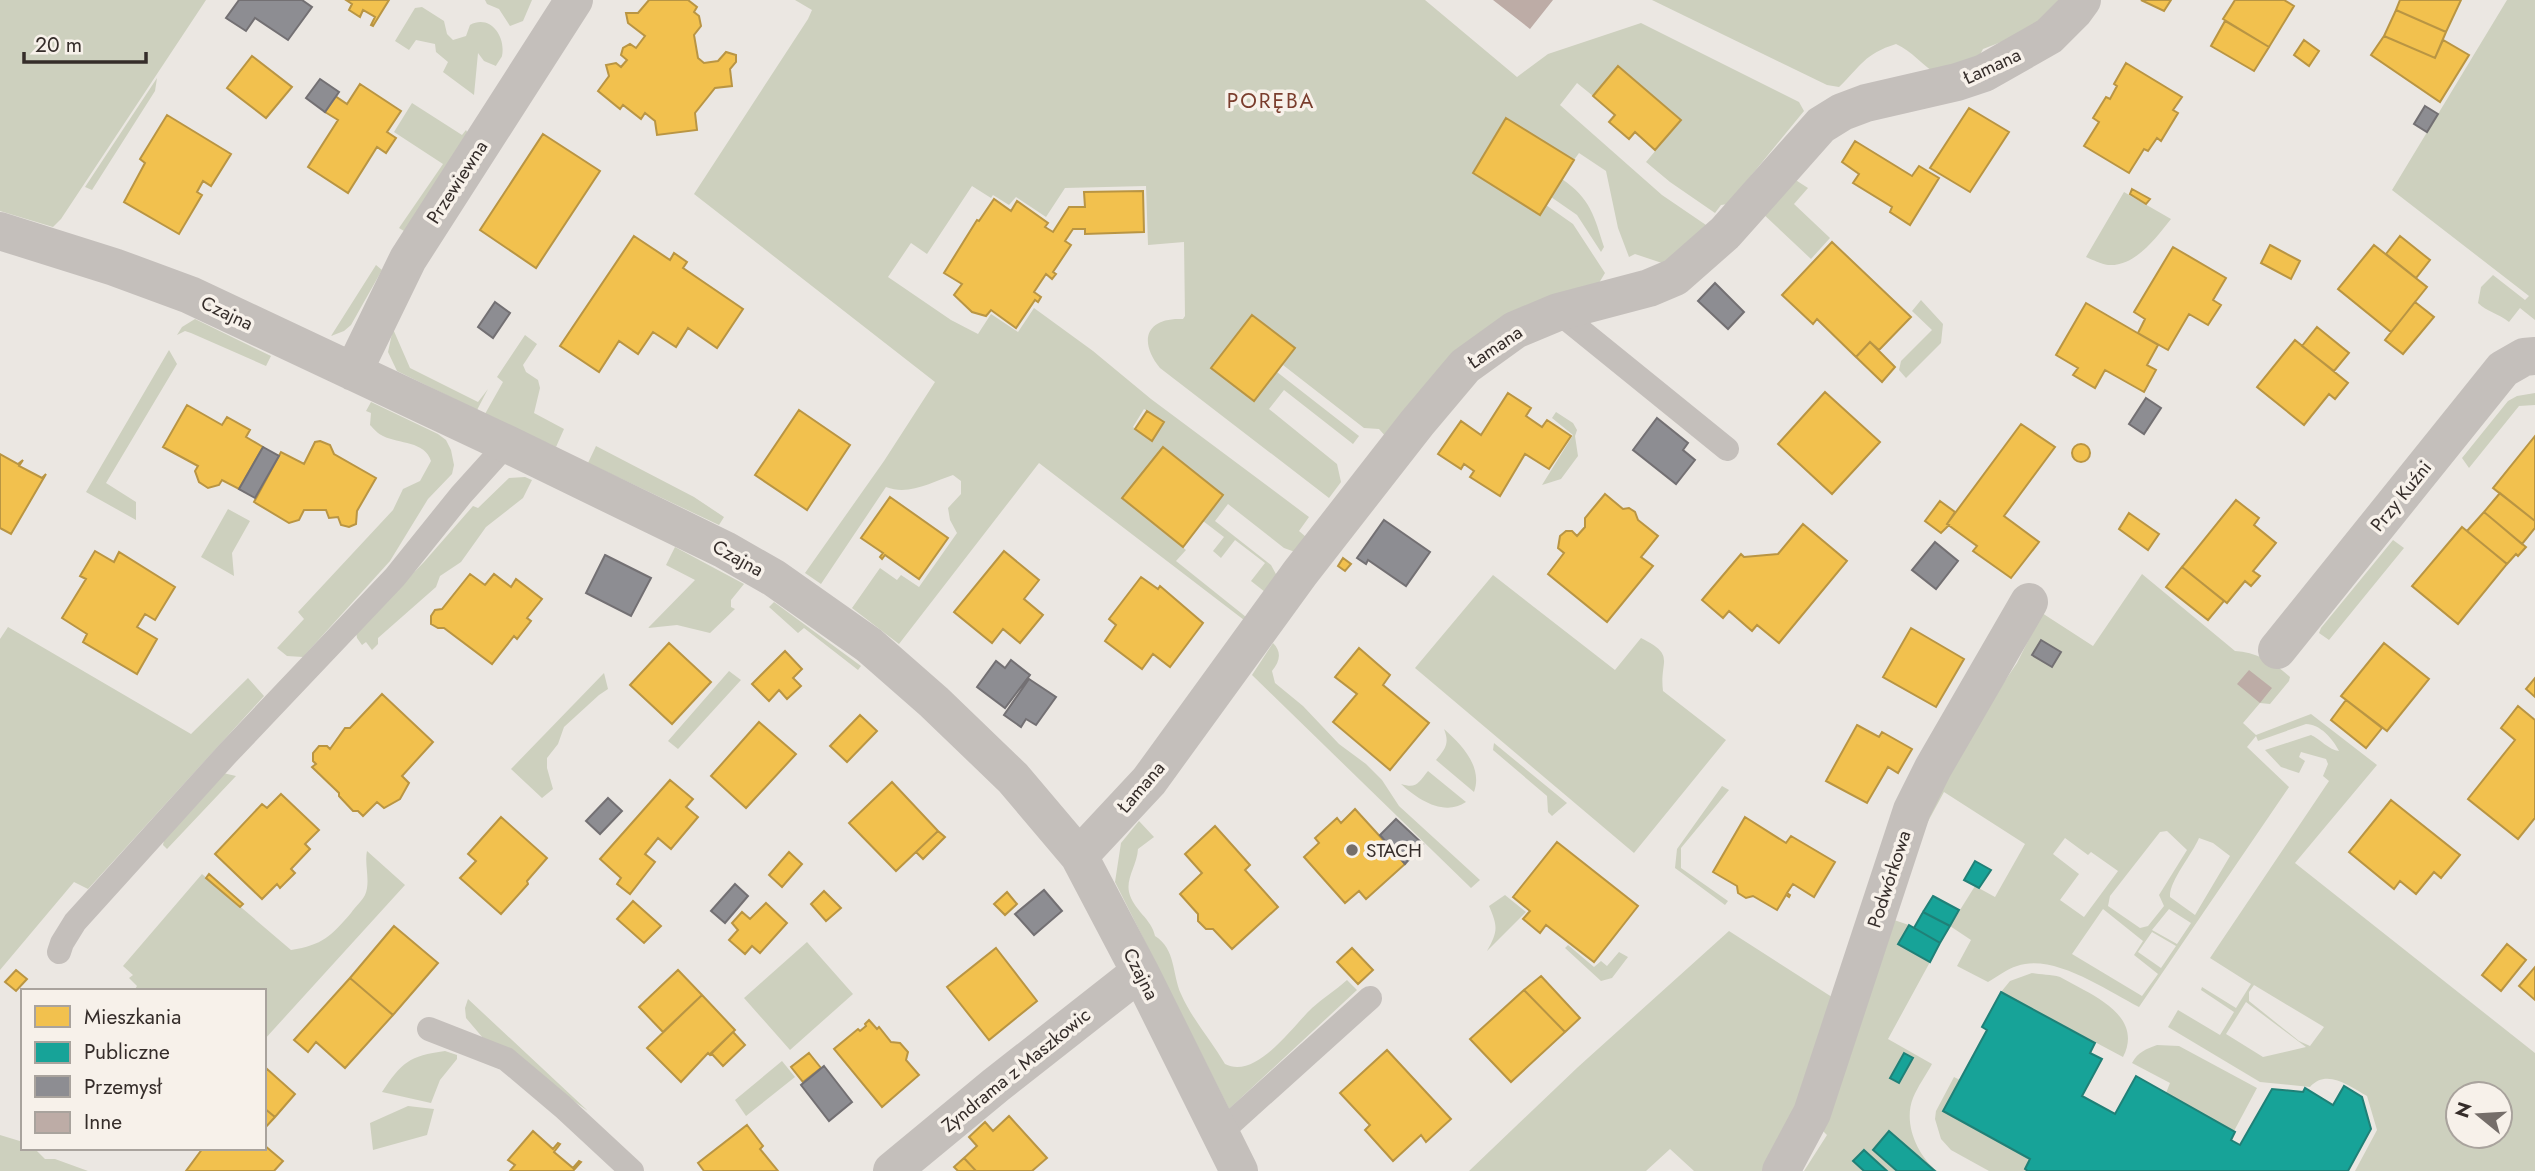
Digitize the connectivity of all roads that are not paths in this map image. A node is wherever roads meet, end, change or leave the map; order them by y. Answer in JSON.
{"nodes":[{"id":1,"x":574,"y":0,"type":"edge"},
{"id":2,"x":2082,"y":0,"type":"edge"},
{"id":3,"x":0,"y":231,"type":"edge"},
{"id":4,"x":1558,"y":312,"type":"junction"},
{"id":5,"x":2535,"y":356,"type":"edge"},
{"id":6,"x":354,"y":372,"type":"junction"},
{"id":7,"x":507,"y":444,"type":"junction"},
{"id":8,"x":1727,"y":449,"type":"dead end"},
{"id":9,"x":2029,"y":602,"type":"dead end"},
{"id":10,"x":2277,"y":650,"type":"dead end"},
{"id":11,"x":1079,"y":856,"type":"junction"},
{"id":12,"x":60,"y":952,"type":"dead end"},
{"id":13,"x":1140,"y":972,"type":"junction"},
{"id":14,"x":1370,"y":998,"type":"dead end"},
{"id":15,"x":429,"y":1029,"type":"dead end"},
{"id":16,"x":1220,"y":1133,"type":"junction"},
{"id":17,"x":632,"y":1171,"type":"edge"},
{"id":18,"x":892,"y":1171,"type":"edge"},
{"id":19,"x":1239,"y":1171,"type":"edge"},
{"id":20,"x":1781,"y":1171,"type":"edge"}],
"edges":[{"from":1,"to":6,"type":"street","name":"Przewiewna"},
{"from":2,"to":4,"type":"street","name":"Łamana"},
{"from":3,"to":6,"type":"street","name":"Czajna"},
{"from":4,"to":8,"type":"lane"},
{"from":4,"to":11,"type":"street","name":"Łamana"},
{"from":5,"to":10,"type":"street","name":"Przy Kuźni"},
{"from":6,"to":7,"type":"street","name":"Czajna"},
{"from":7,"to":11,"type":"street","name":"Czajna"},
{"from":7,"to":12,"type":"lane"},
{"from":9,"to":20,"type":"street","name":"Podwórkowa"},
{"from":11,"to":13,"type":"street","name":"Czajna"},
{"from":13,"to":16,"type":"street","name":"Czajna"},
{"from":13,"to":18,"type":"street","name":"Zyndrama z Maszkowic"},
{"from":14,"to":16,"type":"lane"},
{"from":15,"to":17,"type":"lane"},
{"from":16,"to":19,"type":"street","name":"Czajna"}]}
